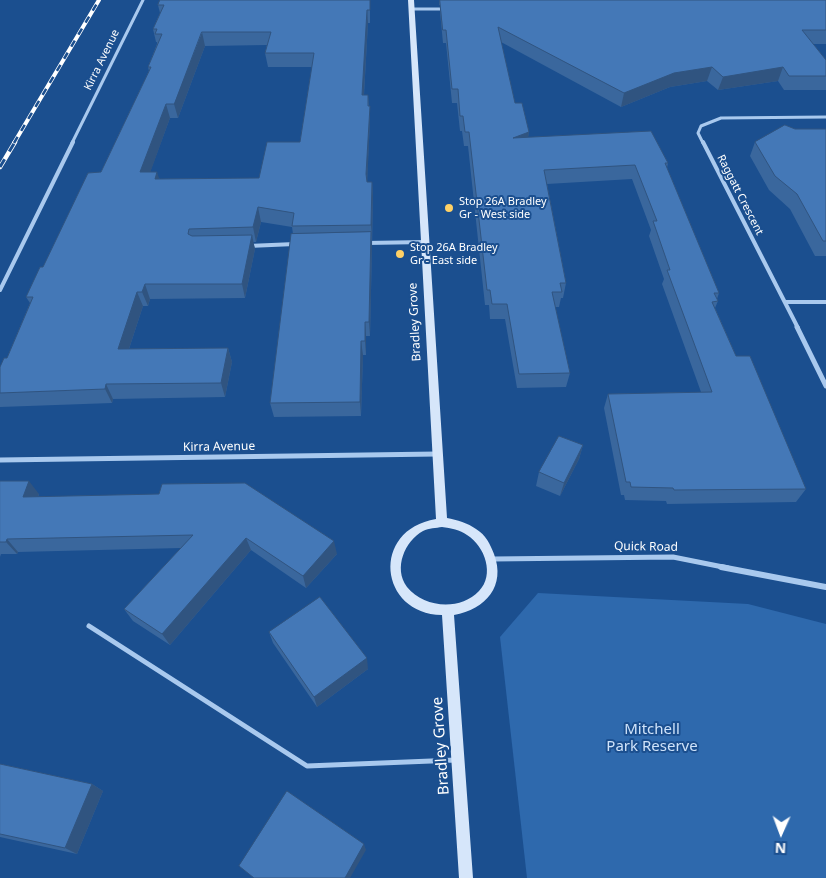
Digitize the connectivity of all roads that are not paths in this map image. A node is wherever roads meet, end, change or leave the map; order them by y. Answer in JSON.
{"nodes":[{"id":1,"x":143,"y":0,"type":"edge"},
{"id":2,"x":411,"y":0,"type":"edge"},
{"id":3,"x":411,"y":9,"type":"junction"},
{"id":4,"x":451,"y":9,"type":"edge"},
{"id":5,"x":826,"y":117,"type":"edge"},
{"id":6,"x":425,"y":242,"type":"junction"},
{"id":7,"x":359,"y":243,"type":"edge"},
{"id":8,"x":301,"y":244,"type":"edge"},
{"id":9,"x":244,"y":246,"type":"edge"},
{"id":10,"x":0,"y":290,"type":"edge"},
{"id":11,"x":785,"y":302,"type":"junction"},
{"id":12,"x":826,"y":302,"type":"edge"},
{"id":13,"x":826,"y":386,"type":"edge"},
{"id":14,"x":438,"y":454,"type":"junction"},
{"id":15,"x":0,"y":460,"type":"edge"},
{"id":16,"x":442,"y":522,"type":"junction"},
{"id":17,"x":493,"y":559,"type":"junction"},
{"id":18,"x":826,"y":587,"type":"edge"},
{"id":19,"x":448,"y":612,"type":"junction"},
{"id":20,"x":89,"y":626,"type":"dead end"},
{"id":21,"x":458,"y":760,"type":"junction"},
{"id":22,"x":466,"y":878,"type":"edge"}],
"edges":[{"from":1,"to":10,"type":"street","name":"Kirra Avenue"},
{"from":2,"to":3,"type":"street","name":"Bradley Grove"},
{"from":3,"to":4,"type":"street"},
{"from":3,"to":6,"type":"street","name":"Bradley Grove"},
{"from":5,"to":11,"type":"street","name":"Raggatt Crescent"},
{"from":6,"to":7,"type":"street"},
{"from":6,"to":14,"type":"street","name":"Bradley Grove"},
{"from":8,"to":9,"type":"street"},
{"from":11,"to":12,"type":"street"},
{"from":11,"to":13,"type":"street","name":"Raggatt Crescent"},
{"from":14,"to":15,"type":"street","name":"Kirra Avenue"},
{"from":14,"to":16,"type":"street","name":"Bradley Grove"},
{"from":16,"to":17,"type":"street"},
{"from":16,"to":19,"type":"street"},
{"from":17,"to":18,"type":"street","name":"Quick Road"},
{"from":17,"to":19,"type":"street"},
{"from":19,"to":21,"type":"street","name":"Bradley Grove"},
{"from":20,"to":21,"type":"lane"},
{"from":21,"to":22,"type":"street","name":"Bradley Grove"}]}
